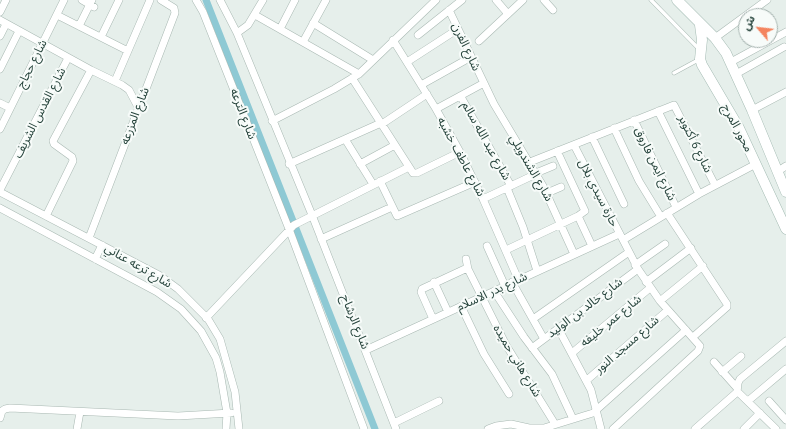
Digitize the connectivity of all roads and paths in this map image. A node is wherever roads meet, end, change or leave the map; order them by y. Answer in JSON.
{"nodes":[{"id":1,"x":6,"y":0,"type":"edge"},
{"id":2,"x":64,"y":0,"type":"edge"},
{"id":3,"x":82,"y":0,"type":"edge"},
{"id":4,"x":119,"y":0,"type":"edge"},
{"id":5,"x":150,"y":0,"type":"edge"},
{"id":6,"x":161,"y":0,"type":"edge"},
{"id":7,"x":196,"y":0,"type":"edge"},
{"id":8,"x":220,"y":0,"type":"edge"},
{"id":9,"x":263,"y":0,"type":"edge"},
{"id":10,"x":296,"y":0,"type":"edge"},
{"id":11,"x":326,"y":0,"type":"edge"},
{"id":12,"x":436,"y":0,"type":"edge"},
{"id":13,"x":462,"y":0,"type":"edge"},
{"id":14,"x":496,"y":0,"type":"edge"},
{"id":15,"x":524,"y":0,"type":"edge"},
{"id":16,"x":544,"y":0,"type":"edge"},
{"id":17,"x":650,"y":0,"type":"edge"},
{"id":18,"x":767,"y":0,"type":"edge"},
{"id":19,"x":681,"y":1,"type":"edge"},
{"id":20,"x":92,"y":4,"type":"edge"},
{"id":21,"x":449,"y":10,"type":"junction"},
{"id":22,"x":553,"y":10,"type":"dead end"},
{"id":23,"x":0,"y":12,"type":"edge"},
{"id":24,"x":508,"y":14,"type":"junction"},
{"id":25,"x":57,"y":15,"type":"junction"},
{"id":26,"x":255,"y":15,"type":"junction"},
{"id":27,"x":3,"y":22,"type":"edge"},
{"id":28,"x":313,"y":22,"type":"junction"},
{"id":29,"x":700,"y":25,"type":"junction"},
{"id":30,"x":79,"y":26,"type":"junction"},
{"id":31,"x":280,"y":29,"type":"junction"},
{"id":32,"x":458,"y":29,"type":"junction"},
{"id":33,"x":20,"y":31,"type":"junction"},
{"id":34,"x":786,"y":32,"type":"edge"},
{"id":35,"x":237,"y":33,"type":"junction"},
{"id":36,"x":418,"y":35,"type":"dead end"},
{"id":37,"x":0,"y":36,"type":"edge"},
{"id":38,"x":101,"y":38,"type":"junction"},
{"id":39,"x":715,"y":38,"type":"junction"},
{"id":40,"x":393,"y":40,"type":"junction"},
{"id":41,"x":479,"y":41,"type":"dead end"},
{"id":42,"x":303,"y":42,"type":"junction"},
{"id":43,"x":42,"y":44,"type":"junction"},
{"id":44,"x":784,"y":47,"type":"dead end"},
{"id":45,"x":128,"y":51,"type":"junction"},
{"id":46,"x":700,"y":55,"type":"junction"},
{"id":47,"x":68,"y":58,"type":"junction"},
{"id":48,"x":471,"y":58,"type":"junction"},
{"id":49,"x":373,"y":60,"type":"junction"},
{"id":50,"x":407,"y":62,"type":"junction"},
{"id":51,"x":730,"y":62,"type":"junction"},
{"id":52,"x":0,"y":69,"type":"edge"},
{"id":53,"x":91,"y":70,"type":"junction"},
{"id":54,"x":674,"y":73,"type":"dead end"},
{"id":55,"x":359,"y":74,"type":"junction"},
{"id":56,"x":736,"y":74,"type":"junction"},
{"id":57,"x":352,"y":78,"type":"junction"},
{"id":58,"x":115,"y":81,"type":"junction"},
{"id":59,"x":484,"y":83,"type":"junction"},
{"id":60,"x":421,"y":85,"type":"junction"},
{"id":61,"x":786,"y":92,"type":"edge"},
{"id":62,"x":427,"y":94,"type":"junction"},
{"id":63,"x":461,"y":96,"type":"junction"},
{"id":64,"x":0,"y":103,"type":"edge"},
{"id":65,"x":138,"y":107,"type":"junction"},
{"id":66,"x":10,"y":108,"type":"junction"},
{"id":67,"x":436,"y":109,"type":"junction"},
{"id":68,"x":752,"y":110,"type":"junction"},
{"id":69,"x":658,"y":111,"type":"junction"},
{"id":70,"x":272,"y":120,"type":"junction"},
{"id":71,"x":634,"y":120,"type":"junction"},
{"id":72,"x":381,"y":124,"type":"junction"},
{"id":73,"x":614,"y":128,"type":"junction"},
{"id":74,"x":0,"y":129,"type":"edge"},
{"id":75,"x":592,"y":137,"type":"junction"},
{"id":76,"x":345,"y":139,"type":"junction"},
{"id":77,"x":395,"y":145,"type":"junction"},
{"id":78,"x":574,"y":145,"type":"junction"},
{"id":79,"x":557,"y":151,"type":"junction"},
{"id":80,"x":460,"y":152,"type":"junction"},
{"id":81,"x":530,"y":162,"type":"junction"},
{"id":82,"x":289,"y":164,"type":"junction"},
{"id":83,"x":360,"y":164,"type":"junction"},
{"id":84,"x":756,"y":164,"type":"junction"},
{"id":85,"x":553,"y":166,"type":"dead end"},
{"id":86,"x":409,"y":167,"type":"junction"},
{"id":87,"x":782,"y":169,"type":"edge"},
{"id":88,"x":536,"y":174,"type":"junction"},
{"id":89,"x":371,"y":181,"type":"dead end"},
{"id":90,"x":380,"y":181,"type":"junction"},
{"id":91,"x":475,"y":182,"type":"junction"},
{"id":92,"x":715,"y":185,"type":"junction"},
{"id":93,"x":509,"y":187,"type":"junction"},
{"id":94,"x":561,"y":187,"type":"dead end"},
{"id":95,"x":0,"y":191,"type":"edge"},
{"id":96,"x":786,"y":192,"type":"edge"},
{"id":97,"x":547,"y":193,"type":"junction"},
{"id":98,"x":699,"y":194,"type":"junction"},
{"id":99,"x":483,"y":199,"type":"junction"},
{"id":100,"x":624,"y":204,"type":"dead end"},
{"id":101,"x":392,"y":207,"type":"junction"},
{"id":102,"x":676,"y":207,"type":"junction"},
{"id":103,"x":0,"y":208,"type":"edge"},
{"id":104,"x":667,"y":213,"type":"junction"},
{"id":105,"x":46,"y":216,"type":"junction"},
{"id":106,"x":312,"y":216,"type":"junction"},
{"id":107,"x":578,"y":216,"type":"junction"},
{"id":108,"x":661,"y":217,"type":"junction"},
{"id":109,"x":560,"y":224,"type":"junction"},
{"id":110,"x":291,"y":227,"type":"junction"},
{"id":111,"x":786,"y":230,"type":"edge"},
{"id":112,"x":619,"y":234,"type":"junction"},
{"id":113,"x":89,"y":238,"type":"junction"},
{"id":114,"x":321,"y":239,"type":"junction"},
{"id":115,"x":527,"y":240,"type":"junction"},
{"id":116,"x":624,"y":240,"type":"junction"},
{"id":117,"x":665,"y":244,"type":"dead end"},
{"id":118,"x":102,"y":245,"type":"junction"},
{"id":119,"x":487,"y":246,"type":"dead end"},
{"id":120,"x":592,"y":246,"type":"junction"},
{"id":121,"x":691,"y":248,"type":"junction"},
{"id":122,"x":506,"y":250,"type":"junction"},
{"id":123,"x":629,"y":252,"type":"junction"},
{"id":124,"x":574,"y":254,"type":"junction"},
{"id":125,"x":95,"y":259,"type":"junction"},
{"id":126,"x":466,"y":259,"type":"dead end"},
{"id":127,"x":703,"y":266,"type":"junction"},
{"id":128,"x":637,"y":267,"type":"junction"},
{"id":129,"x":468,"y":269,"type":"junction"},
{"id":130,"x":537,"y":271,"type":"junction"},
{"id":131,"x":434,"y":282,"type":"junction"},
{"id":132,"x":512,"y":282,"type":"junction"},
{"id":133,"x":648,"y":285,"type":"junction"},
{"id":134,"x":494,"y":291,"type":"junction"},
{"id":135,"x":481,"y":297,"type":"junction"},
{"id":136,"x":660,"y":302,"type":"junction"},
{"id":137,"x":461,"y":306,"type":"junction"},
{"id":138,"x":668,"y":310,"type":"junction"},
{"id":139,"x":448,"y":312,"type":"junction"},
{"id":140,"x":206,"y":318,"type":"junction"},
{"id":141,"x":433,"y":319,"type":"junction"},
{"id":142,"x":533,"y":319,"type":"junction"},
{"id":143,"x":558,"y":328,"type":"junction"},
{"id":144,"x":686,"y":330,"type":"junction"},
{"id":145,"x":693,"y":337,"type":"junction"},
{"id":146,"x":544,"y":339,"type":"junction"},
{"id":147,"x":786,"y":341,"type":"edge"},
{"id":148,"x":532,"y":348,"type":"junction"},
{"id":149,"x":366,"y":350,"type":"junction"},
{"id":150,"x":572,"y":353,"type":"junction"},
{"id":151,"x":741,"y":356,"type":"dead end"},
{"id":152,"x":714,"y":362,"type":"dead end"},
{"id":153,"x":786,"y":370,"type":"edge"},
{"id":154,"x":722,"y":372,"type":"junction"},
{"id":155,"x":587,"y":380,"type":"junction"},
{"id":156,"x":737,"y":390,"type":"junction"},
{"id":157,"x":509,"y":394,"type":"dead end"},
{"id":158,"x":439,"y":401,"type":"dead end"},
{"id":159,"x":748,"y":401,"type":"junction"},
{"id":160,"x":769,"y":401,"type":"dead end"},
{"id":161,"x":596,"y":411,"type":"junction"},
{"id":162,"x":80,"y":412,"type":"junction"},
{"id":163,"x":236,"y":412,"type":"junction"},
{"id":164,"x":760,"y":412,"type":"junction"},
{"id":165,"x":227,"y":413,"type":"junction"},
{"id":166,"x":0,"y":418,"type":"edge"},
{"id":167,"x":573,"y":419,"type":"junction"},
{"id":168,"x":786,"y":420,"type":"edge"},
{"id":169,"x":555,"y":424,"type":"junction"},
{"id":170,"x":395,"y":426,"type":"edge"},
{"id":171,"x":77,"y":429,"type":"edge"},
{"id":172,"x":226,"y":429,"type":"edge"},
{"id":173,"x":239,"y":429,"type":"edge"},
{"id":174,"x":364,"y":429,"type":"edge"},
{"id":175,"x":488,"y":429,"type":"edge"},
{"id":176,"x":601,"y":429,"type":"edge"},
{"id":177,"x":613,"y":429,"type":"edge"},
{"id":178,"x":695,"y":429,"type":"edge"},
{"id":179,"x":744,"y":429,"type":"edge"},
{"id":180,"x":777,"y":429,"type":"edge"}],
"edges":[{"from":1,"to":23,"type":"street"},
{"from":2,"to":25,"type":"street","name":"شارع حجاج"},
{"from":3,"to":20,"type":"street"},
{"from":4,"to":38,"type":"street"},
{"from":5,"to":45,"type":"street"},
{"from":6,"to":65,"type":"street","name":"شارع المزرعه"},
{"from":7,"to":110,"type":"street","name":"شارع الترعه"},
{"from":8,"to":35,"type":"street","name":"شارع الترعه"},
{"from":9,"to":26,"type":"street"},
{"from":10,"to":31,"type":"street"},
{"from":11,"to":28,"type":"street"},
{"from":12,"to":40,"type":"street"},
{"from":13,"to":21,"type":"street"},
{"from":14,"to":24,"type":"street"},
{"from":15,"to":24,"type":"street"},
{"from":16,"to":22,"type":"street"},
{"from":17,"to":46,"type":"lane"},
{"from":18,"to":39,"type":"street"},
{"from":19,"to":29,"type":"main road","name":"محور المرج"},
{"from":20,"to":30,"type":"street"},
{"from":21,"to":32,"type":"street","name":"شارع الفرن"},
{"from":21,"to":36,"type":"street"},
{"from":24,"to":41,"type":"street"},
{"from":25,"to":30,"type":"street"},
{"from":25,"to":43,"type":"street","name":"شارع حجاج"},
{"from":26,"to":31,"type":"street"},
{"from":26,"to":35,"type":"street"},
{"from":27,"to":33,"type":"street"},
{"from":27,"to":37,"type":"street"},
{"from":28,"to":42,"type":"street"},
{"from":28,"to":49,"type":"street"},
{"from":29,"to":39,"type":"main road","name":"محور المرج"},
{"from":29,"to":46,"type":"main road","name":"محور المرج"},
{"from":30,"to":38,"type":"street"},
{"from":31,"to":42,"type":"street"},
{"from":32,"to":48,"type":"street","name":"شارع الفرن"},
{"from":32,"to":50,"type":"street"},
{"from":33,"to":43,"type":"street"},
{"from":33,"to":52,"type":"street"},
{"from":34,"to":51,"type":"street"},
{"from":35,"to":70,"type":"street","name":"شارع الترعه"},
{"from":38,"to":45,"type":"street"},
{"from":39,"to":51,"type":"main road","name":"محور المرج"},
{"from":40,"to":49,"type":"street"},
{"from":40,"to":50,"type":"street","name":"شارع عاطف خشبه"},
{"from":42,"to":55,"type":"street"},
{"from":43,"to":47,"type":"street"},
{"from":43,"to":66,"type":"street","name":"شارع حجاج"},
{"from":44,"to":56,"type":"street"},
{"from":45,"to":58,"type":"street"},
{"from":46,"to":54,"type":"lane"},
{"from":46,"to":84,"type":"main road","name":"محور المرج"},
{"from":47,"to":53,"type":"street"},
{"from":47,"to":95,"type":"street","name":"شارع القدس الشريف"},
{"from":48,"to":59,"type":"street","name":"شارع الفرن"},
{"from":48,"to":60,"type":"street"},
{"from":49,"to":55,"type":"street"},
{"from":50,"to":60,"type":"street","name":"شارع عاطف خشبه"},
{"from":51,"to":56,"type":"main road","name":"محور المرج"},
{"from":53,"to":58,"type":"street"},
{"from":53,"to":105,"type":"street"},
{"from":55,"to":57,"type":"street"},
{"from":56,"to":68,"type":"main road","name":"محور المرج"},
{"from":57,"to":70,"type":"street"},
{"from":57,"to":72,"type":"street"},
{"from":58,"to":65,"type":"street"},
{"from":59,"to":63,"type":"street"},
{"from":59,"to":81,"type":"street","name":"شارع الشندويلي"},
{"from":60,"to":62,"type":"street","name":"شارع عاطف خشبه"},
{"from":61,"to":68,"type":"street"},
{"from":62,"to":67,"type":"street","name":"شارع عاطف خشبه"},
{"from":62,"to":72,"type":"street"},
{"from":63,"to":67,"type":"street"},
{"from":63,"to":93,"type":"street","name":"شارع عبد الله سالم"},
{"from":64,"to":66,"type":"street"},
{"from":65,"to":113,"type":"street","name":"شارع المزرعه"},
{"from":66,"to":74,"type":"street","name":"شارع حجاج"},
{"from":67,"to":80,"type":"street","name":"شارع عاطف خشبه"},
{"from":68,"to":87,"type":"main road","name":"محور المرج"},
{"from":69,"to":71,"type":"street"},
{"from":69,"to":92,"type":"street","name":"شارع 6 أكتوبر"},
{"from":69,"to":98,"type":"street"},
{"from":70,"to":82,"type":"street","name":"شارع الترعه"},
{"from":71,"to":73,"type":"street"},
{"from":71,"to":102,"type":"street","name":"شارع ايمن فاروق"},
{"from":72,"to":76,"type":"street"},
{"from":72,"to":77,"type":"street"},
{"from":73,"to":75,"type":"street"},
{"from":73,"to":108,"type":"street"},
{"from":75,"to":78,"type":"street"},
{"from":75,"to":100,"type":"street"},
{"from":76,"to":82,"type":"street"},
{"from":76,"to":83,"type":"street"},
{"from":77,"to":83,"type":"street"},
{"from":77,"to":86,"type":"street"},
{"from":78,"to":79,"type":"street"},
{"from":78,"to":112,"type":"street","name":"حارة سيدي بلال"},
{"from":79,"to":81,"type":"street"},
{"from":79,"to":107,"type":"street"},
{"from":80,"to":86,"type":"street"},
{"from":80,"to":91,"type":"street","name":"شارع عاطف خشبه"},
{"from":81,"to":88,"type":"street","name":"شارع الشندويلي"},
{"from":82,"to":106,"type":"street","name":"شارع الترعه"},
{"from":83,"to":89,"type":"street"},
{"from":84,"to":92,"type":"street"},
{"from":84,"to":111,"type":"main road","name":"محور المرج"},
{"from":85,"to":88,"type":"street"},
{"from":86,"to":90,"type":"street"},
{"from":87,"to":96,"type":"main road","name":"محور المرج"},
{"from":88,"to":93,"type":"street"},
{"from":88,"to":97,"type":"street","name":"شارع الشندويلي"},
{"from":90,"to":101,"type":"street"},
{"from":90,"to":106,"type":"street"},
{"from":91,"to":99,"type":"street","name":"شارع عاطف خشبه"},
{"from":91,"to":101,"type":"street"},
{"from":92,"to":98,"type":"street"},
{"from":93,"to":99,"type":"street"},
{"from":93,"to":115,"type":"street","name":"شارع عبد الله سالم"},
{"from":94,"to":97,"type":"street"},
{"from":95,"to":105,"type":"street","name":"شارع ترعه عناني"},
{"from":97,"to":109,"type":"street","name":"شارع الشندويلي"},
{"from":98,"to":102,"type":"street"},
{"from":99,"to":122,"type":"street","name":"شارع عاطف خشبه"},
{"from":101,"to":114,"type":"street"},
{"from":102,"to":104,"type":"street"},
{"from":103,"to":125,"type":"street","name":"شارع ترعه عناني"},
{"from":104,"to":108,"type":"street"},
{"from":104,"to":121,"type":"street"},
{"from":105,"to":113,"type":"street","name":"شارع ترعه عناني"},
{"from":106,"to":110,"type":"street"},
{"from":106,"to":114,"type":"street","name":"شارع الرشاح"},
{"from":107,"to":109,"type":"street"},
{"from":107,"to":120,"type":"street"},
{"from":108,"to":116,"type":"street"},
{"from":109,"to":115,"type":"street"},
{"from":109,"to":124,"type":"street","name":"شارع الشندويلي"},
{"from":110,"to":140,"type":"street"},
{"from":110,"to":174,"type":"street"},
{"from":112,"to":116,"type":"street","name":"حارة سيدي بلال"},
{"from":112,"to":120,"type":"street","name":"شارع بدر الاسلام"},
{"from":113,"to":118,"type":"street","name":"شارع ترعه عناني"},
{"from":114,"to":149,"type":"street","name":"شارع الرشاح"},
{"from":115,"to":122,"type":"street"},
{"from":115,"to":130,"type":"street","name":"شارع عبد الله سالم"},
{"from":116,"to":123,"type":"street","name":"حارة سيدي بلال"},
{"from":117,"to":128,"type":"street","name":"شارع خالد بن الوليد"},
{"from":118,"to":125,"type":"street"},
{"from":118,"to":140,"type":"street","name":"شارع ترعه عناني"},
{"from":119,"to":132,"type":"street"},
{"from":120,"to":124,"type":"street","name":"شارع بدر الاسلام"},
{"from":121,"to":127,"type":"street"},
{"from":121,"to":133,"type":"street","name":"شارع عمر خليفه"},
{"from":122,"to":132,"type":"street","name":"شارع عاطف خشبه"},
{"from":123,"to":128,"type":"street","name":"حارة سيدي بلال"},
{"from":123,"to":142,"type":"street"},
{"from":124,"to":130,"type":"street","name":"شارع بدر الاسلام"},
{"from":125,"to":165,"type":"street","name":"شارع ترعه عناني"},
{"from":126,"to":129,"type":"street","name":"شارع هاني حميده"},
{"from":127,"to":136,"type":"street"},
{"from":127,"to":145,"type":"street"},
{"from":128,"to":133,"type":"street","name":"حارة سيدي بلال"},
{"from":128,"to":143,"type":"street","name":"شارع خالد بن الوليد"},
{"from":129,"to":131,"type":"street"},
{"from":129,"to":135,"type":"street","name":"شارع هاني حميده"},
{"from":130,"to":132,"type":"street","name":"شارع بدر الاسلام"},
{"from":131,"to":139,"type":"street"},
{"from":131,"to":141,"type":"street"},
{"from":132,"to":134,"type":"street","name":"شارع بدر الاسلام"},
{"from":132,"to":142,"type":"street"},
{"from":133,"to":136,"type":"street","name":"حارة سيدي بلال"},
{"from":133,"to":150,"type":"street","name":"شارع عمر خليفه"},
{"from":134,"to":135,"type":"street","name":"شارع بدر الاسلام"},
{"from":134,"to":148,"type":"street"},
{"from":135,"to":137,"type":"street","name":"شارع بدر الاسلام"},
{"from":135,"to":169,"type":"street","name":"شارع هاني حميده"},
{"from":136,"to":138,"type":"street","name":"حارة سيدي بلال"},
{"from":137,"to":139,"type":"street","name":"شارع بدر الاسلام"},
{"from":137,"to":157,"type":"street"},
{"from":138,"to":144,"type":"street","name":"حارة سيدي بلال"},
{"from":138,"to":155,"type":"street","name":"شارع مسجد النور"},
{"from":139,"to":141,"type":"street","name":"شارع بدر الاسلام"},
{"from":140,"to":163,"type":"street","name":"شارع ترعه عناني"},
{"from":141,"to":149,"type":"street","name":"شارع بدر الاسلام"},
{"from":142,"to":146,"type":"street"},
{"from":143,"to":146,"type":"street","name":"شارع خالد بن الوليد"},
{"from":143,"to":150,"type":"street"},
{"from":144,"to":145,"type":"street","name":"حارة سيدي بلال"},
{"from":144,"to":161,"type":"street"},
{"from":145,"to":177,"type":"street"},
{"from":146,"to":148,"type":"street","name":"شارع خالد بن الوليد"},
{"from":147,"to":156,"type":"street"},
{"from":148,"to":167,"type":"street"},
{"from":149,"to":170,"type":"street","name":"شارع الرشاح"},
{"from":150,"to":155,"type":"street"},
{"from":151,"to":154,"type":"street"},
{"from":152,"to":154,"type":"street"},
{"from":153,"to":159,"type":"street"},
{"from":154,"to":156,"type":"street"},
{"from":155,"to":161,"type":"street"},
{"from":156,"to":159,"type":"street"},
{"from":156,"to":178,"type":"street"},
{"from":158,"to":170,"type":"street"},
{"from":159,"to":164,"type":"street"},
{"from":160,"to":168,"type":"street"},
{"from":161,"to":167,"type":"street"},
{"from":161,"to":176,"type":"street"},
{"from":162,"to":165,"type":"street"},
{"from":162,"to":166,"type":"street"},
{"from":162,"to":171,"type":"street"},
{"from":163,"to":165,"type":"street"},
{"from":163,"to":173,"type":"street","name":"شارع ترعه عناني"},
{"from":164,"to":179,"type":"street"},
{"from":164,"to":180,"type":"street"},
{"from":165,"to":172,"type":"street","name":"شارع ترعه عناني"},
{"from":167,"to":169,"type":"street"},
{"from":168,"to":180,"type":"street"},
{"from":169,"to":175,"type":"street"}]}
